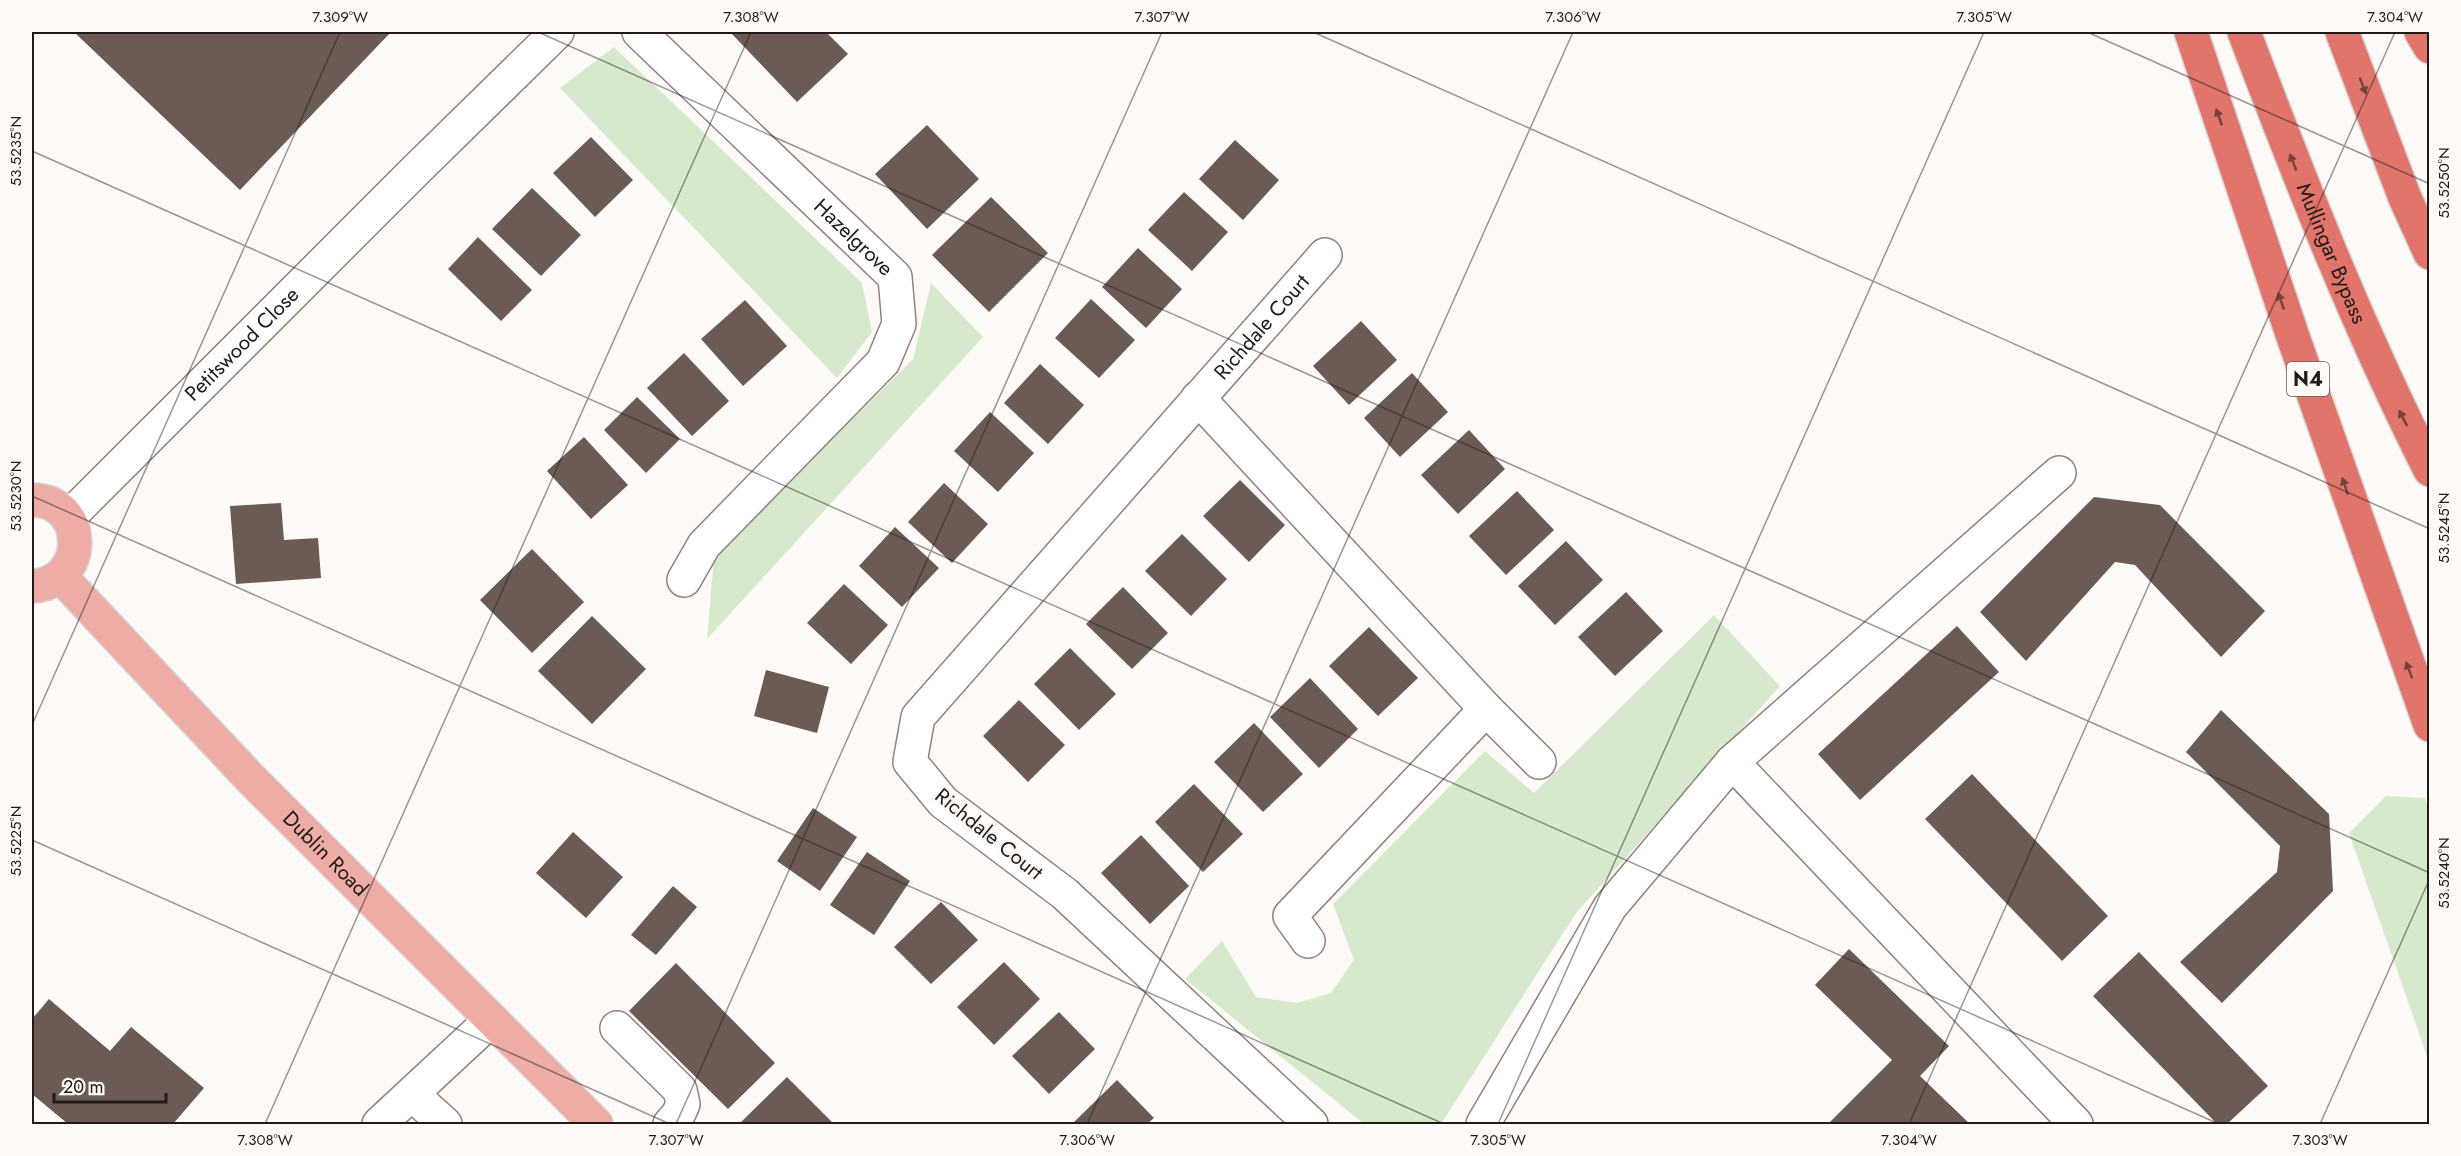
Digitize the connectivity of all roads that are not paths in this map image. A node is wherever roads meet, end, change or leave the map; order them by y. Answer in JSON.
{"nodes":[{"id":1,"x":557,"y":32,"type":"edge"},
{"id":2,"x":639,"y":32,"type":"edge"},
{"id":3,"x":2191,"y":32,"type":"edge"},
{"id":4,"x":2244,"y":32,"type":"edge"},
{"id":5,"x":2342,"y":32,"type":"edge"},
{"id":6,"x":2421,"y":32,"type":"edge"},
{"id":7,"x":2430,"y":47,"type":"edge"},
{"id":8,"x":2430,"y":253,"type":"edge"},
{"id":9,"x":1325,"y":255,"type":"dead end"},
{"id":10,"x":1198,"y":398,"type":"junction"},
{"id":11,"x":2430,"y":470,"type":"edge"},
{"id":12,"x":2059,"y":473,"type":"dead end"},
{"id":13,"x":32,"y":500,"type":"edge"},
{"id":14,"x":68,"y":519,"type":"junction"},
{"id":15,"x":684,"y":580,"type":"dead end"},
{"id":16,"x":46,"y":581,"type":"edge"},
{"id":17,"x":1486,"y":709,"type":"junction"},
{"id":18,"x":2430,"y":725,"type":"edge"},
{"id":19,"x":1539,"y":762,"type":"dead end"},
{"id":20,"x":1732,"y":762,"type":"junction"},
{"id":21,"x":1308,"y":941,"type":"dead end"},
{"id":22,"x":491,"y":1020,"type":"junction"},
{"id":23,"x":617,"y":1028,"type":"dead end"},
{"id":24,"x":413,"y":1095,"type":"junction"},
{"id":25,"x":380,"y":1125,"type":"edge"},
{"id":26,"x":445,"y":1125,"type":"edge"},
{"id":27,"x":596,"y":1125,"type":"edge"},
{"id":28,"x":670,"y":1125,"type":"edge"},
{"id":29,"x":1311,"y":1125,"type":"edge"},
{"id":30,"x":1483,"y":1125,"type":"edge"},
{"id":31,"x":2076,"y":1125,"type":"edge"}],
"edges":[{"from":1,"to":14,"type":"street","name":"Petitswood Close"},
{"from":2,"to":15,"type":"street","name":"Hazelgrove"},
{"from":18,"to":3,"type":"highway","number":"N4","one_way":true},
{"from":11,"to":4,"type":"highway","name":"Mullingar Bypass","one_way":true},
{"from":5,"to":8,"type":"highway","one_way":true},
{"from":6,"to":7,"type":"highway"},
{"from":9,"to":10,"type":"street","name":"Richdale Court"},
{"from":10,"to":17,"type":"street","name":"Richdale Court"},
{"from":10,"to":29,"type":"street","name":"Richdale Court"},
{"from":12,"to":20,"type":"street"},
{"from":13,"to":14,"type":"main road"},
{"from":14,"to":16,"type":"main road"},
{"from":16,"to":22,"type":"main road","name":"Dublin Road"},
{"from":17,"to":19,"type":"street","name":"Richdale Court"},
{"from":17,"to":21,"type":"street"},
{"from":20,"to":30,"type":"street"},
{"from":20,"to":31,"type":"street"},
{"from":22,"to":24,"type":"street"},
{"from":22,"to":27,"type":"main road","name":"Dublin Road"},
{"from":23,"to":28,"type":"street"},
{"from":24,"to":25,"type":"street"},
{"from":24,"to":26,"type":"street"}]}
